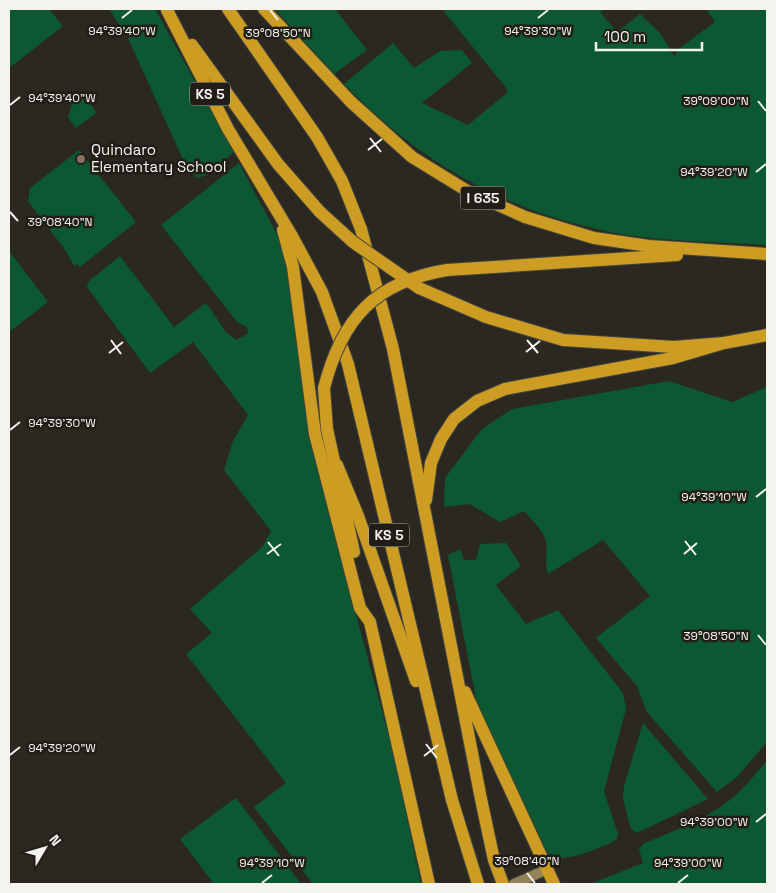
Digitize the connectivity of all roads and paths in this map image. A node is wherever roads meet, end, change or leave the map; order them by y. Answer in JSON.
{"nodes":[{"id":1,"x":167,"y":9,"type":"edge"},
{"id":2,"x":228,"y":9,"type":"edge"},
{"id":3,"x":264,"y":9,"type":"edge"},
{"id":4,"x":278,"y":213,"type":"junction"},
{"id":5,"x":719,"y":251,"type":"junction"},
{"id":6,"x":767,"y":254,"type":"edge"},
{"id":7,"x":767,"y":335,"type":"edge"},
{"id":8,"x":724,"y":343,"type":"junction"},
{"id":9,"x":337,"y":465,"type":"junction"},
{"id":10,"x":424,"y":510,"type":"junction"},
{"id":11,"x":370,"y":622,"type":"junction"},
{"id":12,"x":456,"y":674,"type":"junction"},
{"id":13,"x":439,"y":745,"type":"junction"},
{"id":14,"x":550,"y":880,"type":"edge"},
{"id":15,"x":429,"y":884,"type":"edge"},
{"id":16,"x":478,"y":884,"type":"edge"},
{"id":17,"x":503,"y":884,"type":"edge"},
{"id":18,"x":514,"y":884,"type":"edge"}],
"edges":[{"from":1,"to":4,"type":"highway","number":"KS 5"},
{"from":1,"to":8,"type":"highway","bridge":true},
{"from":2,"to":10,"type":"highway","number":"KS 5"},
{"from":3,"to":5,"type":"highway","number":"I 635"},
{"from":4,"to":11,"type":"highway"},
{"from":4,"to":13,"type":"highway","number":"KS 5"},
{"from":5,"to":6,"type":"highway","number":"I 635"},
{"from":5,"to":9,"type":"highway","bridge":true},
{"from":7,"to":8,"type":"highway"},
{"from":8,"to":10,"type":"highway"},
{"from":9,"to":11,"type":"highway"},
{"from":9,"to":13,"type":"highway"},
{"from":10,"to":12,"type":"highway","number":"KS 5"},
{"from":11,"to":15,"type":"highway"},
{"from":12,"to":14,"type":"highway"},
{"from":12,"to":17,"type":"highway","number":"KS 5"},
{"from":13,"to":16,"type":"highway","number":"KS 5"},
{"from":14,"to":18,"type":"main road"}]}
